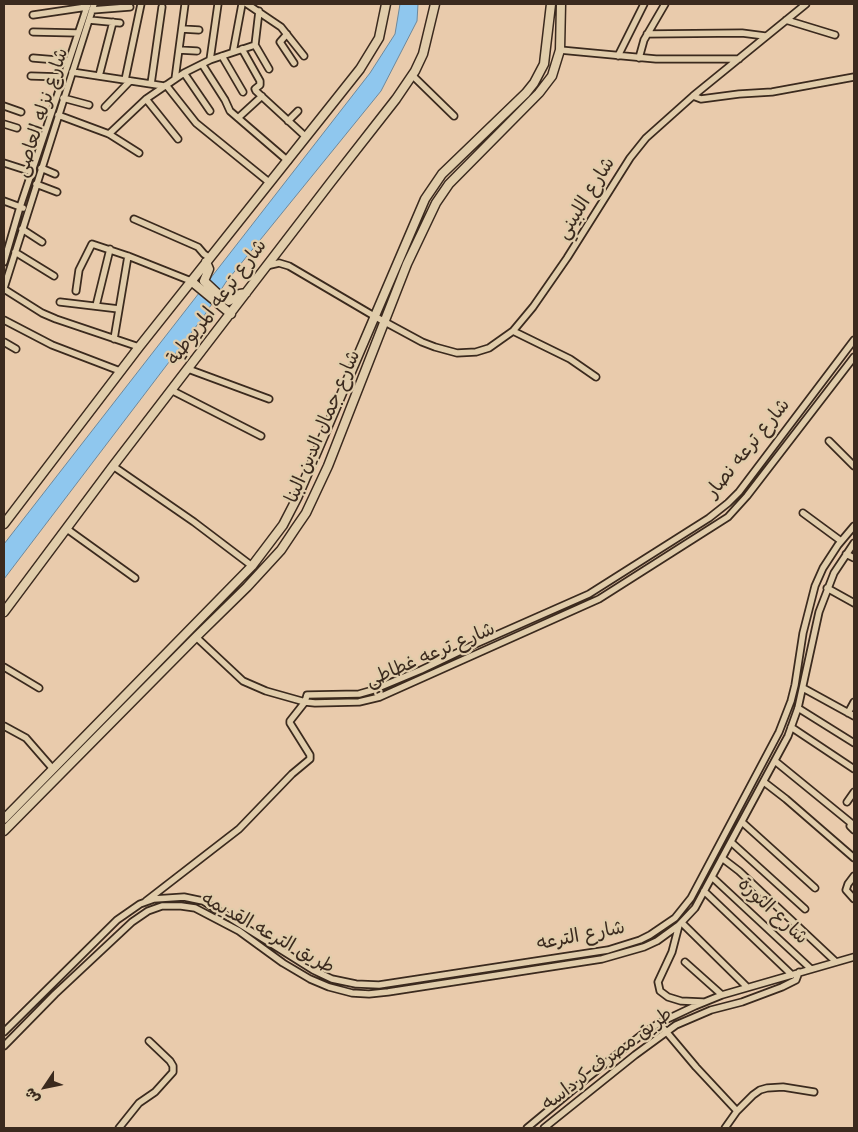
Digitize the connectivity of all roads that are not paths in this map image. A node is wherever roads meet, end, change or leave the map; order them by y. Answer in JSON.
{"nodes":[{"id":1,"x":141,"y":4,"type":"edge"},
{"id":2,"x":185,"y":4,"type":"edge"},
{"id":3,"x":218,"y":4,"type":"edge"},
{"id":4,"x":242,"y":4,"type":"edge"},
{"id":5,"x":247,"y":4,"type":"edge"},
{"id":6,"x":386,"y":4,"type":"edge"},
{"id":7,"x":436,"y":4,"type":"edge"},
{"id":8,"x":551,"y":4,"type":"edge"},
{"id":9,"x":561,"y":4,"type":"edge"},
{"id":10,"x":644,"y":4,"type":"edge"},
{"id":11,"x":665,"y":4,"type":"edge"},
{"id":12,"x":806,"y":4,"type":"edge"},
{"id":13,"x":90,"y":6,"type":"edge"},
{"id":14,"x":130,"y":6,"type":"dead end"},
{"id":15,"x":162,"y":8,"type":"dead end"},
{"id":16,"x":259,"y":11,"type":"junction"},
{"id":17,"x":33,"y":15,"type":"dead end"},
{"id":18,"x":89,"y":20,"type":"junction"},
{"id":19,"x":786,"y":20,"type":"junction"},
{"id":20,"x":182,"y":29,"type":"junction"},
{"id":21,"x":199,"y":30,"type":"dead end"},
{"id":22,"x":33,"y":32,"type":"dead end"},
{"id":23,"x":78,"y":33,"type":"junction"},
{"id":24,"x":287,"y":34,"type":"junction"},
{"id":25,"x":648,"y":34,"type":"junction"},
{"id":26,"x":835,"y":35,"type":"dead end"},
{"id":27,"x":765,"y":36,"type":"junction"},
{"id":28,"x":255,"y":45,"type":"junction"},
{"id":29,"x":242,"y":49,"type":"junction"},
{"id":30,"x":179,"y":50,"type":"junction"},
{"id":31,"x":560,"y":50,"type":"junction"},
{"id":32,"x":198,"y":51,"type":"dead end"},
{"id":33,"x":233,"y":52,"type":"junction"},
{"id":34,"x":222,"y":56,"type":"junction"},
{"id":35,"x":304,"y":56,"type":"dead end"},
{"id":36,"x":618,"y":56,"type":"junction"},
{"id":37,"x":33,"y":58,"type":"dead end"},
{"id":38,"x":640,"y":58,"type":"junction"},
{"id":39,"x":739,"y":59,"type":"junction"},
{"id":40,"x":210,"y":60,"type":"junction"},
{"id":41,"x":69,"y":61,"type":"junction"},
{"id":42,"x":294,"y":63,"type":"dead end"},
{"id":43,"x":202,"y":64,"type":"junction"},
{"id":44,"x":269,"y":69,"type":"dead end"},
{"id":45,"x":72,"y":72,"type":"junction"},
{"id":46,"x":184,"y":73,"type":"junction"},
{"id":47,"x":412,"y":75,"type":"junction"},
{"id":48,"x":31,"y":76,"type":"dead end"},
{"id":49,"x":99,"y":76,"type":"junction"},
{"id":50,"x":63,"y":77,"type":"junction"},
{"id":51,"x":854,"y":78,"type":"edge"},
{"id":52,"x":175,"y":79,"type":"junction"},
{"id":53,"x":127,"y":80,"type":"junction"},
{"id":54,"x":151,"y":84,"type":"junction"},
{"id":55,"x":165,"y":85,"type":"junction"},
{"id":56,"x":243,"y":92,"type":"dead end"},
{"id":57,"x":262,"y":96,"type":"junction"},
{"id":58,"x":693,"y":96,"type":"junction"},
{"id":59,"x":63,"y":98,"type":"junction"},
{"id":60,"x":146,"y":99,"type":"junction"},
{"id":61,"x":89,"y":104,"type":"dead end"},
{"id":62,"x":4,"y":106,"type":"edge"},
{"id":63,"x":104,"y":107,"type":"dead end"},
{"id":64,"x":210,"y":111,"type":"dead end"},
{"id":65,"x":298,"y":111,"type":"dead end"},
{"id":66,"x":21,"y":112,"type":"dead end"},
{"id":67,"x":58,"y":115,"type":"junction"},
{"id":68,"x":454,"y":116,"type":"dead end"},
{"id":69,"x":238,"y":118,"type":"junction"},
{"id":70,"x":288,"y":120,"type":"junction"},
{"id":71,"x":4,"y":126,"type":"edge"},
{"id":72,"x":17,"y":128,"type":"dead end"},
{"id":73,"x":109,"y":134,"type":"junction"},
{"id":74,"x":306,"y":137,"type":"junction"},
{"id":75,"x":178,"y":139,"type":"dead end"},
{"id":76,"x":139,"y":153,"type":"dead end"},
{"id":77,"x":288,"y":161,"type":"junction"},
{"id":78,"x":4,"y":163,"type":"edge"},
{"id":79,"x":41,"y":168,"type":"junction"},
{"id":80,"x":32,"y":172,"type":"junction"},
{"id":81,"x":55,"y":174,"type":"dead end"},
{"id":82,"x":270,"y":183,"type":"junction"},
{"id":83,"x":36,"y":184,"type":"junction"},
{"id":84,"x":57,"y":192,"type":"dead end"},
{"id":85,"x":4,"y":201,"type":"edge"},
{"id":86,"x":20,"y":207,"type":"junction"},
{"id":87,"x":28,"y":210,"type":"junction"},
{"id":88,"x":134,"y":219,"type":"dead end"},
{"id":89,"x":22,"y":229,"type":"junction"},
{"id":90,"x":42,"y":242,"type":"dead end"},
{"id":91,"x":110,"y":249,"type":"junction"},
{"id":92,"x":15,"y":252,"type":"junction"},
{"id":93,"x":128,"y":256,"type":"junction"},
{"id":94,"x":208,"y":260,"type":"junction"},
{"id":95,"x":4,"y":262,"type":"edge"},
{"id":96,"x":266,"y":266,"type":"junction"},
{"id":97,"x":54,"y":276,"type":"dead end"},
{"id":98,"x":191,"y":281,"type":"junction"},
{"id":99,"x":202,"y":286,"type":"junction"},
{"id":100,"x":4,"y":289,"type":"edge"},
{"id":101,"x":76,"y":291,"type":"dead end"},
{"id":102,"x":246,"y":293,"type":"junction"},
{"id":103,"x":60,"y":302,"type":"dead end"},
{"id":104,"x":96,"y":306,"type":"junction"},
{"id":105,"x":119,"y":309,"type":"junction"},
{"id":106,"x":231,"y":314,"type":"junction"},
{"id":107,"x":374,"y":316,"type":"junction"},
{"id":108,"x":4,"y":320,"type":"edge"},
{"id":109,"x":385,"y":321,"type":"junction"},
{"id":110,"x":513,"y":331,"type":"junction"},
{"id":111,"x":114,"y":339,"type":"junction"},
{"id":112,"x":854,"y":340,"type":"edge"},
{"id":113,"x":4,"y":342,"type":"edge"},
{"id":114,"x":139,"y":347,"type":"junction"},
{"id":115,"x":16,"y":349,"type":"dead end"},
{"id":116,"x":854,"y":357,"type":"edge"},
{"id":117,"x":188,"y":369,"type":"junction"},
{"id":118,"x":120,"y":372,"type":"junction"},
{"id":119,"x":596,"y":377,"type":"dead end"},
{"id":120,"x":171,"y":390,"type":"junction"},
{"id":121,"x":268,"y":399,"type":"dead end"},
{"id":122,"x":261,"y":436,"type":"dead end"},
{"id":123,"x":829,"y":441,"type":"dead end"},
{"id":124,"x":112,"y":466,"type":"junction"},
{"id":125,"x":854,"y":466,"type":"edge"},
{"id":126,"x":803,"y":513,"type":"dead end"},
{"id":127,"x":4,"y":524,"type":"edge"},
{"id":128,"x":854,"y":526,"type":"edge"},
{"id":129,"x":67,"y":529,"type":"junction"},
{"id":130,"x":842,"y":541,"type":"junction"},
{"id":131,"x":854,"y":543,"type":"edge"},
{"id":132,"x":846,"y":554,"type":"junction"},
{"id":133,"x":854,"y":558,"type":"edge"},
{"id":134,"x":635,"y":565,"type":"junction"},
{"id":135,"x":252,"y":566,"type":"junction"},
{"id":136,"x":640,"y":573,"type":"junction"},
{"id":137,"x":135,"y":578,"type":"dead end"},
{"id":138,"x":827,"y":588,"type":"junction"},
{"id":139,"x":570,"y":602,"type":"joint"},
{"id":140,"x":854,"y":603,"type":"edge"},
{"id":141,"x":574,"y":610,"type":"joint"},
{"id":142,"x":4,"y":612,"type":"edge"},
{"id":143,"x":196,"y":636,"type":"junction"},
{"id":144,"x":4,"y":667,"type":"edge"},
{"id":145,"x":39,"y":688,"type":"dead end"},
{"id":146,"x":802,"y":688,"type":"junction"},
{"id":147,"x":306,"y":699,"type":"junction"},
{"id":148,"x":854,"y":702,"type":"edge"},
{"id":149,"x":798,"y":708,"type":"junction"},
{"id":150,"x":848,"y":713,"type":"junction"},
{"id":151,"x":854,"y":716,"type":"edge"},
{"id":152,"x":4,"y":726,"type":"edge"},
{"id":153,"x":791,"y":727,"type":"junction"},
{"id":154,"x":854,"y":743,"type":"edge"},
{"id":155,"x":775,"y":761,"type":"junction"},
{"id":156,"x":53,"y":768,"type":"junction"},
{"id":157,"x":854,"y":768,"type":"edge"},
{"id":158,"x":764,"y":782,"type":"junction"},
{"id":159,"x":854,"y":792,"type":"edge"},
{"id":160,"x":847,"y":802,"type":"dead end"},
{"id":161,"x":4,"y":819,"type":"edge"},
{"id":162,"x":742,"y":822,"type":"junction"},
{"id":163,"x":853,"y":824,"type":"edge"},
{"id":164,"x":4,"y":831,"type":"edge"},
{"id":165,"x":731,"y":842,"type":"junction"},
{"id":166,"x":722,"y":858,"type":"junction"},
{"id":167,"x":854,"y":858,"type":"edge"},
{"id":168,"x":712,"y":876,"type":"junction"},
{"id":169,"x":854,"y":876,"type":"edge"},
{"id":170,"x":815,"y":888,"type":"dead end"},
{"id":171,"x":704,"y":891,"type":"junction"},
{"id":172,"x":194,"y":898,"type":"joint"},
{"id":173,"x":854,"y":899,"type":"edge"},
{"id":174,"x":145,"y":902,"type":"junction"},
{"id":175,"x":805,"y":909,"type":"dead end"},
{"id":176,"x":682,"y":910,"type":"junction"},
{"id":177,"x":688,"y":916,"type":"junction"},
{"id":178,"x":236,"y":921,"type":"junction"},
{"id":179,"x":681,"y":924,"type":"junction"},
{"id":180,"x":232,"y":927,"type":"junction"},
{"id":181,"x":854,"y":957,"type":"edge"},
{"id":182,"x":685,"y":962,"type":"dead end"},
{"id":183,"x":836,"y":962,"type":"junction"},
{"id":184,"x":812,"y":969,"type":"junction"},
{"id":185,"x":799,"y":972,"type":"junction"},
{"id":186,"x":792,"y":974,"type":"junction"},
{"id":187,"x":747,"y":987,"type":"junction"},
{"id":188,"x":722,"y":995,"type":"junction"},
{"id":189,"x":679,"y":1000,"type":"junction"},
{"id":190,"x":703,"y":1002,"type":"junction"},
{"id":191,"x":681,"y":1013,"type":"junction"},
{"id":192,"x":659,"y":1024,"type":"junction"},
{"id":193,"x":4,"y":1032,"type":"edge"},
{"id":194,"x":666,"y":1032,"type":"junction"},
{"id":195,"x":149,"y":1041,"type":"dead end"},
{"id":196,"x":4,"y":1046,"type":"edge"},
{"id":197,"x":814,"y":1092,"type":"dead end"},
{"id":198,"x":737,"y":1111,"type":"junction"},
{"id":199,"x":119,"y":1128,"type":"edge"},
{"id":200,"x":527,"y":1128,"type":"edge"},
{"id":201,"x":544,"y":1128,"type":"edge"},
{"id":202,"x":725,"y":1128,"type":"edge"}],
"edges":[{"from":1,"to":53,"type":"street"},
{"from":2,"to":20,"type":"street"},
{"from":3,"to":40,"type":"street"},
{"from":4,"to":33,"type":"street"},
{"from":5,"to":16,"type":"street"},
{"from":6,"to":74,"type":"main road","name":"شارع ترعه المريوطية"},
{"from":7,"to":47,"type":"main road","name":"شارع ترعه المريوطية"},
{"from":8,"to":107,"type":"main road","name":"شارع جمال الدين البنا"},
{"from":9,"to":31,"type":"main road","name":"شارع جمال الدين البنا"},
{"from":10,"to":36,"type":"street"},
{"from":11,"to":25,"type":"street"},
{"from":12,"to":19,"type":"street","name":"شارع اللبيني"},
{"from":13,"to":14,"type":"street"},
{"from":13,"to":17,"type":"street"},
{"from":13,"to":18,"type":"street","name":"شارع نزله العاصى"},
{"from":13,"to":23,"type":"street","name":"شارع نزله العاصى"},
{"from":15,"to":54,"type":"street"},
{"from":16,"to":24,"type":"street"},
{"from":16,"to":28,"type":"street"},
{"from":18,"to":45,"type":"street","name":"شارع نزله العاصى"},
{"from":18,"to":49,"type":"street"},
{"from":19,"to":26,"type":"street"},
{"from":19,"to":27,"type":"street","name":"شارع اللبيني"},
{"from":20,"to":21,"type":"street"},
{"from":20,"to":30,"type":"street"},
{"from":22,"to":23,"type":"street"},
{"from":23,"to":41,"type":"street","name":"شارع نزله العاصى"},
{"from":24,"to":35,"type":"street"},
{"from":24,"to":42,"type":"street"},
{"from":25,"to":27,"type":"street"},
{"from":25,"to":38,"type":"street"},
{"from":27,"to":39,"type":"street","name":"شارع اللبيني"},
{"from":28,"to":29,"type":"street"},
{"from":28,"to":44,"type":"street"},
{"from":29,"to":33,"type":"street"},
{"from":29,"to":57,"type":"street"},
{"from":30,"to":32,"type":"street"},
{"from":30,"to":52,"type":"street"},
{"from":31,"to":36,"type":"street"},
{"from":31,"to":109,"type":"main road","name":"شارع جمال الدين البنا"},
{"from":33,"to":34,"type":"street"},
{"from":34,"to":40,"type":"street"},
{"from":34,"to":56,"type":"street"},
{"from":36,"to":38,"type":"street"},
{"from":37,"to":41,"type":"street"},
{"from":38,"to":39,"type":"street"},
{"from":39,"to":58,"type":"street","name":"شارع اللبيني"},
{"from":40,"to":43,"type":"street"},
{"from":41,"to":50,"type":"street","name":"شارع نزله العاصى"},
{"from":43,"to":46,"type":"street"},
{"from":43,"to":69,"type":"street"},
{"from":45,"to":49,"type":"street"},
{"from":45,"to":59,"type":"street","name":"شارع نزله العاصى"},
{"from":46,"to":52,"type":"street"},
{"from":46,"to":64,"type":"street"},
{"from":47,"to":68,"type":"street"},
{"from":47,"to":96,"type":"main road","name":"شارع ترعه المريوطية"},
{"from":48,"to":50,"type":"street"},
{"from":49,"to":53,"type":"street"},
{"from":50,"to":80,"type":"street","name":"شارع نزله العاصى"},
{"from":51,"to":58,"type":"street"},
{"from":52,"to":55,"type":"street"},
{"from":53,"to":54,"type":"street"},
{"from":53,"to":63,"type":"street"},
{"from":54,"to":55,"type":"street"},
{"from":55,"to":60,"type":"street"},
{"from":55,"to":82,"type":"street"},
{"from":57,"to":69,"type":"street"},
{"from":57,"to":70,"type":"street"},
{"from":58,"to":110,"type":"street","name":"شارع اللبيني"},
{"from":59,"to":61,"type":"street"},
{"from":59,"to":67,"type":"street","name":"شارع نزله العاصى"},
{"from":60,"to":73,"type":"street"},
{"from":60,"to":75,"type":"street"},
{"from":62,"to":66,"type":"street"},
{"from":65,"to":70,"type":"street"},
{"from":67,"to":73,"type":"street"},
{"from":67,"to":79,"type":"street","name":"شارع نزله العاصى"},
{"from":69,"to":77,"type":"street"},
{"from":70,"to":74,"type":"street"},
{"from":71,"to":72,"type":"street"},
{"from":73,"to":76,"type":"street"},
{"from":74,"to":77,"type":"main road","name":"شارع ترعه المريوطية"},
{"from":77,"to":82,"type":"main road","name":"شارع ترعه المريوطية"},
{"from":78,"to":80,"type":"street"},
{"from":79,"to":81,"type":"street"},
{"from":79,"to":83,"type":"street","name":"شارع نزله العاصى"},
{"from":80,"to":86,"type":"street","name":"شارع نزله العاصى"},
{"from":82,"to":94,"type":"main road","name":"شارع ترعه المريوطية"},
{"from":83,"to":84,"type":"street"},
{"from":83,"to":87,"type":"street","name":"شارع نزله العاصى"},
{"from":85,"to":86,"type":"street"},
{"from":86,"to":87,"type":"street"},
{"from":86,"to":95,"type":"street","name":"شارع نزله العاصى"},
{"from":87,"to":89,"type":"street","name":"شارع نزله العاصى"},
{"from":88,"to":94,"type":"street"},
{"from":89,"to":90,"type":"street"},
{"from":89,"to":92,"type":"street","name":"شارع نزله العاصى"},
{"from":91,"to":93,"type":"street"},
{"from":91,"to":101,"type":"street"},
{"from":91,"to":104,"type":"street"},
{"from":92,"to":97,"type":"street"},
{"from":92,"to":100,"type":"street","name":"شارع نزله العاصى"},
{"from":93,"to":98,"type":"street"},
{"from":93,"to":105,"type":"street"},
{"from":94,"to":98,"type":"main road","name":"شارع ترعه المريوطية"},
{"from":94,"to":99,"type":"main road"},
{"from":96,"to":102,"type":"main road","name":"شارع ترعه المريوطية"},
{"from":96,"to":107,"type":"street","name":"شارع اللبيني"},
{"from":98,"to":99,"type":"main road"},
{"from":98,"to":114,"type":"main road","name":"شارع ترعه المريوطية"},
{"from":99,"to":102,"type":"main road"},
{"from":99,"to":106,"type":"main road"},
{"from":100,"to":111,"type":"street"},
{"from":102,"to":106,"type":"main road","name":"شارع ترعه المريوطية"},
{"from":103,"to":104,"type":"street"},
{"from":104,"to":105,"type":"street"},
{"from":105,"to":111,"type":"street"},
{"from":106,"to":117,"type":"main road","name":"شارع ترعه المريوطية"},
{"from":107,"to":109,"type":"street","name":"شارع اللبيني"},
{"from":107,"to":135,"type":"main road","name":"شارع جمال الدين البنا"},
{"from":108,"to":118,"type":"street"},
{"from":109,"to":110,"type":"street","name":"شارع اللبيني"},
{"from":109,"to":143,"type":"main road","name":"شارع جمال الدين البنا"},
{"from":110,"to":119,"type":"street"},
{"from":111,"to":114,"type":"street"},
{"from":112,"to":134,"type":"street","name":"شارع ترعه نصار"},
{"from":113,"to":115,"type":"street"},
{"from":114,"to":118,"type":"main road","name":"شارع ترعه المريوطية"},
{"from":116,"to":136,"type":"street","name":"شارع ترعه نصار"},
{"from":117,"to":120,"type":"main road","name":"شارع ترعه المريوطية"},
{"from":117,"to":121,"type":"street"},
{"from":118,"to":127,"type":"main road","name":"شارع ترعه المريوطية"},
{"from":120,"to":122,"type":"street"},
{"from":120,"to":124,"type":"main road","name":"شارع ترعه المريوطية"},
{"from":123,"to":125,"type":"street"},
{"from":124,"to":129,"type":"main road","name":"شارع ترعه المريوطية"},
{"from":124,"to":135,"type":"street"},
{"from":126,"to":130,"type":"street"},
{"from":128,"to":130,"type":"street","name":"شارع الترعه"},
{"from":129,"to":137,"type":"street"},
{"from":129,"to":142,"type":"main road","name":"شارع ترعه المريوطية"},
{"from":130,"to":176,"type":"street","name":"شارع الترعه"},
{"from":131,"to":132,"type":"street"},
{"from":132,"to":133,"type":"street"},
{"from":132,"to":138,"type":"street"},
{"from":134,"to":136,"type":"street"},
{"from":134,"to":139,"type":"street","name":"شارع ترعه نصار"},
{"from":135,"to":156,"type":"main road","name":"شارع جمال الدين البنا"},
{"from":136,"to":141,"type":"street","name":"شارع ترعه نصار"},
{"from":138,"to":140,"type":"street"},
{"from":138,"to":146,"type":"street"},
{"from":139,"to":147,"type":"street","name":"شارع ترعه غطاطي"},
{"from":141,"to":147,"type":"street","name":"شارع ترعه غطاطي"},
{"from":143,"to":147,"type":"street","name":"شارع ترعه غطاطي"},
{"from":143,"to":164,"type":"main road","name":"شارع جمال الدين البنا"},
{"from":144,"to":145,"type":"street"},
{"from":146,"to":149,"type":"street"},
{"from":146,"to":150,"type":"street"},
{"from":147,"to":174,"type":"street"},
{"from":148,"to":150,"type":"street"},
{"from":149,"to":153,"type":"street"},
{"from":149,"to":154,"type":"street"},
{"from":150,"to":151,"type":"street"},
{"from":152,"to":156,"type":"street"},
{"from":153,"to":155,"type":"street"},
{"from":153,"to":157,"type":"street"},
{"from":155,"to":158,"type":"street"},
{"from":155,"to":163,"type":"street"},
{"from":156,"to":161,"type":"main road","name":"شارع جمال الدين البنا"},
{"from":158,"to":162,"type":"street"},
{"from":158,"to":167,"type":"street"},
{"from":159,"to":160,"type":"street"},
{"from":162,"to":165,"type":"street"},
{"from":162,"to":170,"type":"street"},
{"from":165,"to":166,"type":"street"},
{"from":165,"to":175,"type":"street"},
{"from":166,"to":168,"type":"street"},
{"from":166,"to":183,"type":"street"},
{"from":168,"to":171,"type":"street"},
{"from":168,"to":184,"type":"street","name":"شارع الثورة"},
{"from":169,"to":173,"type":"street"},
{"from":171,"to":177,"type":"street"},
{"from":171,"to":186,"type":"street"},
{"from":172,"to":174,"type":"street","name":"طريق الترعه القديمه"},
{"from":172,"to":178,"type":"street","name":"شارع الترعه"},
{"from":174,"to":193,"type":"street","name":"طريق الترعه القديمه"},
{"from":176,"to":177,"type":"street"},
{"from":176,"to":178,"type":"street","name":"شارع الترعه"},
{"from":177,"to":179,"type":"street"},
{"from":178,"to":180,"type":"street"},
{"from":179,"to":180,"type":"street","name":"طريق الترعه القديمه"},
{"from":179,"to":187,"type":"street"},
{"from":179,"to":189,"type":"street"},
{"from":180,"to":196,"type":"street","name":"طريق الترعه القديمه"},
{"from":181,"to":183,"type":"street","name":"طريق مصرف كرداسه"},
{"from":182,"to":188,"type":"street"},
{"from":183,"to":184,"type":"street","name":"طريق مصرف كرداسه"},
{"from":184,"to":185,"type":"street","name":"طريق مصرف كرداسه"},
{"from":185,"to":186,"type":"street","name":"طريق مصرف كرداسه"},
{"from":185,"to":194,"type":"street","name":"طريق مصرف كرداسه"},
{"from":186,"to":187,"type":"street","name":"طريق مصرف كرداسه"},
{"from":187,"to":188,"type":"street","name":"طريق مصرف كرداسه"},
{"from":188,"to":190,"type":"street","name":"طريق مصرف كرداسه"},
{"from":189,"to":190,"type":"street"},
{"from":189,"to":191,"type":"street"},
{"from":190,"to":191,"type":"street","name":"طريق مصرف كرداسه"},
{"from":191,"to":192,"type":"street","name":"طريق مصرف كرداسه"},
{"from":192,"to":194,"type":"street"},
{"from":192,"to":200,"type":"street","name":"طريق مصرف كرداسه"},
{"from":194,"to":198,"type":"street"},
{"from":194,"to":201,"type":"street","name":"طريق مصرف كرداسه"},
{"from":195,"to":199,"type":"street"},
{"from":197,"to":198,"type":"street"},
{"from":198,"to":202,"type":"street"}]}
